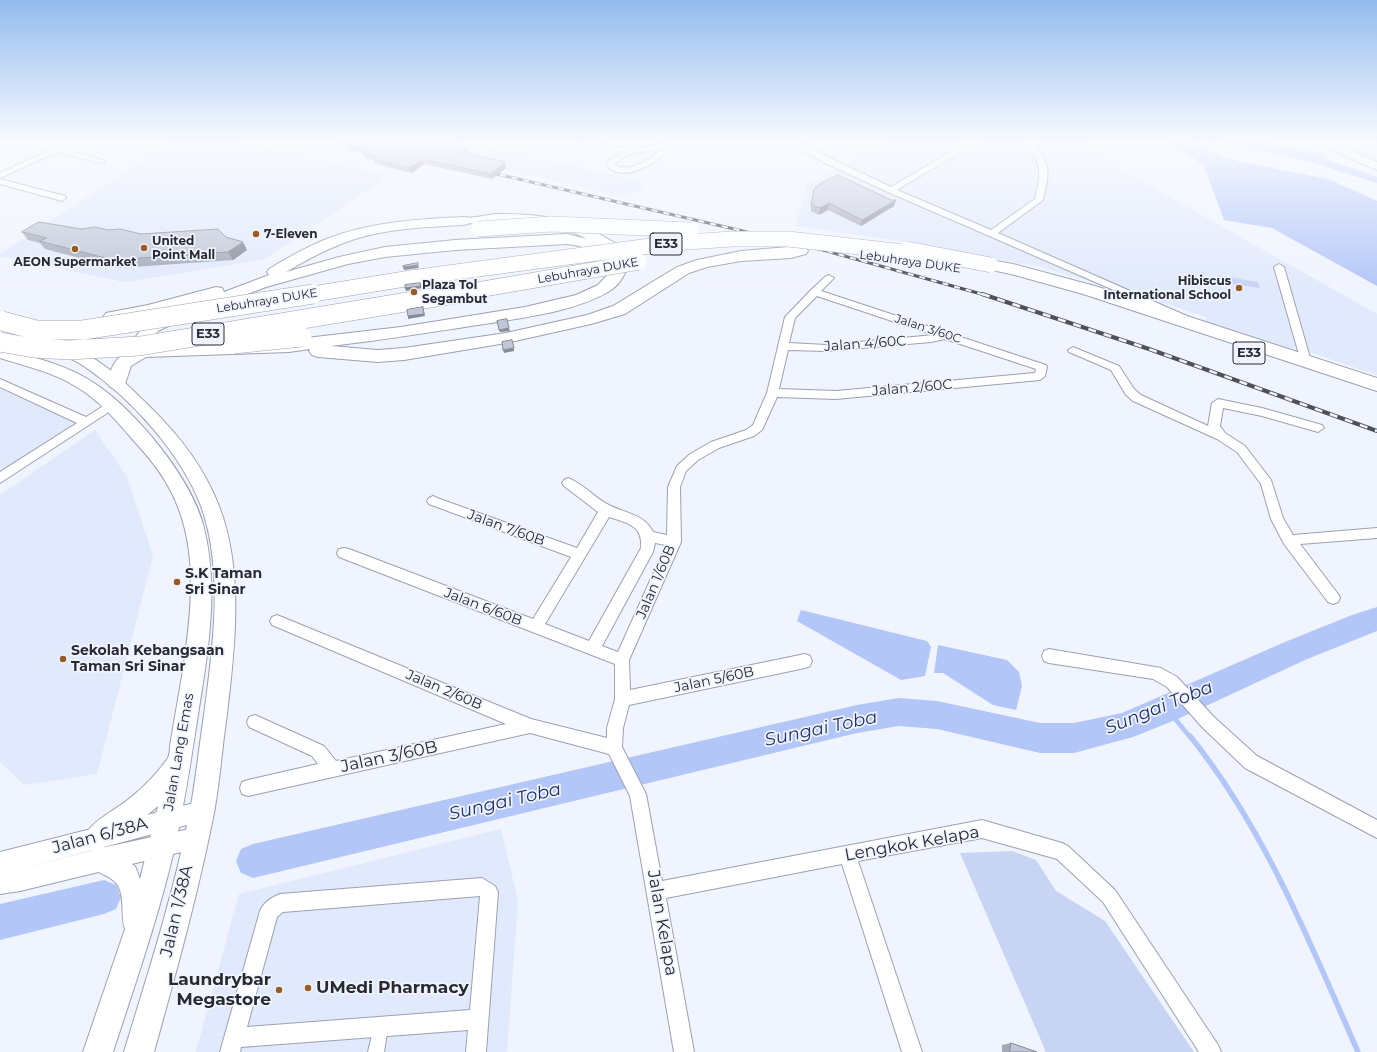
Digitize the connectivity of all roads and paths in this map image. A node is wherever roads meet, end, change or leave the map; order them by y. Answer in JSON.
{"nodes":[{"id":1,"x":33,"y":190,"type":"edge"},
{"id":2,"x":891,"y":190,"type":"edge"},
{"id":3,"x":1042,"y":190,"type":"edge"},
{"id":4,"x":62,"y":198,"type":"dead end"},
{"id":5,"x":992,"y":234,"type":"junction"},
{"id":6,"x":800,"y":251,"type":"junction"},
{"id":7,"x":991,"y":265,"type":"junction"},
{"id":8,"x":1279,"y":267,"type":"dead end"},
{"id":9,"x":829,"y":278,"type":"dead end"},
{"id":10,"x":268,"y":283,"type":"junction"},
{"id":11,"x":814,"y":292,"type":"junction"},
{"id":12,"x":182,"y":313,"type":"junction"},
{"id":13,"x":2,"y":329,"type":"edge"},
{"id":14,"x":946,"y":335,"type":"junction"},
{"id":15,"x":296,"y":342,"type":"junction"},
{"id":16,"x":783,"y":346,"type":"junction"},
{"id":17,"x":114,"y":348,"type":"junction"},
{"id":18,"x":164,"y":350,"type":"junction"},
{"id":19,"x":1073,"y":350,"type":"dead end"},
{"id":20,"x":0,"y":352,"type":"edge"},
{"id":21,"x":1304,"y":358,"type":"junction"},
{"id":22,"x":1042,"y":367,"type":"joint"},
{"id":23,"x":0,"y":383,"type":"edge"},
{"id":24,"x":116,"y":383,"type":"junction"},
{"id":25,"x":1377,"y":383,"type":"edge"},
{"id":26,"x":773,"y":393,"type":"junction"},
{"id":27,"x":1377,"y":397,"type":"edge"},
{"id":28,"x":112,"y":406,"type":"junction"},
{"id":29,"x":86,"y":422,"type":"junction"},
{"id":30,"x":1318,"y":428,"type":"dead end"},
{"id":31,"x":1221,"y":436,"type":"junction"},
{"id":32,"x":0,"y":478,"type":"edge"},
{"id":33,"x":568,"y":483,"type":"dead end"},
{"id":34,"x":433,"y":501,"type":"dead end"},
{"id":35,"x":606,"y":510,"type":"junction"},
{"id":36,"x":1377,"y":533,"type":"edge"},
{"id":37,"x":650,"y":537,"type":"junction"},
{"id":38,"x":1289,"y":540,"type":"junction"},
{"id":39,"x":674,"y":542,"type":"junction"},
{"id":40,"x":344,"y":554,"type":"dead end"},
{"id":41,"x":579,"y":554,"type":"junction"},
{"id":42,"x":1333,"y":598,"type":"dead end"},
{"id":43,"x":277,"y":621,"type":"dead end"},
{"id":44,"x":536,"y":627,"type":"junction"},
{"id":45,"x":592,"y":649,"type":"junction"},
{"id":46,"x":1048,"y":656,"type":"dead end"},
{"id":47,"x":622,"y":660,"type":"junction"},
{"id":48,"x":805,"y":661,"type":"dead end"},
{"id":49,"x":623,"y":699,"type":"junction"},
{"id":50,"x":255,"y":722,"type":"dead end"},
{"id":51,"x":530,"y":726,"type":"junction"},
{"id":52,"x":616,"y":753,"type":"junction"},
{"id":53,"x":180,"y":758,"type":"junction"},
{"id":54,"x":332,"y":769,"type":"junction"},
{"id":55,"x":248,"y":788,"type":"dead end"},
{"id":56,"x":202,"y":811,"type":"junction"},
{"id":57,"x":167,"y":819,"type":"junction"},
{"id":58,"x":1377,"y":829,"type":"edge"},
{"id":59,"x":194,"y":839,"type":"junction"},
{"id":60,"x":162,"y":845,"type":"junction"},
{"id":61,"x":99,"y":848,"type":"junction"},
{"id":62,"x":847,"y":854,"type":"junction"},
{"id":63,"x":0,"y":864,"type":"edge"},
{"id":64,"x":0,"y":882,"type":"edge"},
{"id":65,"x":656,"y":891,"type":"junction"},
{"id":66,"x":135,"y":944,"type":"junction"},
{"id":67,"x":478,"y":1019,"type":"junction"},
{"id":68,"x":380,"y":1027,"type":"junction"},
{"id":69,"x":232,"y":1045,"type":"edge"},
{"id":70,"x":98,"y":1052,"type":"edge"},
{"id":71,"x":139,"y":1052,"type":"edge"},
{"id":72,"x":376,"y":1052,"type":"edge"},
{"id":73,"x":476,"y":1052,"type":"edge"},
{"id":74,"x":684,"y":1052,"type":"edge"},
{"id":75,"x":912,"y":1052,"type":"edge"},
{"id":76,"x":1211,"y":1052,"type":"edge"}],
"edges":[{"from":1,"to":4,"type":"street"},
{"from":2,"to":5,"type":"street"},
{"from":3,"to":5,"type":"street"},
{"from":5,"to":21,"type":"street"},
{"from":6,"to":15,"type":"highway"},
{"from":6,"to":17,"type":"highway","name":"Lebuhraya DUKE","number":"E33","bridge":true},
{"from":6,"to":27,"type":"highway","name":"Lebuhraya DUKE","number":"E33"},
{"from":7,"to":10,"type":"highway","bridge":true},
{"from":7,"to":13,"type":"highway","name":"Lebuhraya DUKE","number":"E33","bridge":true},
{"from":7,"to":25,"type":"highway","name":"Lebuhraya DUKE","number":"E33"},
{"from":8,"to":21,"type":"street"},
{"from":9,"to":11,"type":"street","name":"Jalan 1/60B"},
{"from":10,"to":12,"type":"highway"},
{"from":10,"to":15,"type":"highway"},
{"from":11,"to":14,"type":"street","name":"Jalan 3/60C"},
{"from":11,"to":16,"type":"street","name":"Jalan 1/60B"},
{"from":12,"to":13,"type":"highway"},
{"from":12,"to":18,"type":"highway"},
{"from":13,"to":15,"type":"highway","bridge":true},
{"from":13,"to":17,"type":"highway","name":"Lebuhraya DUKE","number":"E33","bridge":true},
{"from":13,"to":24,"type":"main road","name":"Jalan Lang Emas"},
{"from":14,"to":16,"type":"street","name":"Jalan 4/60C"},
{"from":14,"to":22,"type":"street","name":"Jalan 3/60C"},
{"from":15,"to":17,"type":"highway","bridge":true},
{"from":15,"to":18,"type":"highway"},
{"from":16,"to":26,"type":"street","name":"Jalan 1/60B"},
{"from":18,"to":24,"type":"highway"},
{"from":19,"to":31,"type":"street"},
{"from":20,"to":28,"type":"main road","name":"Jalan Lang Emas"},
{"from":21,"to":25,"type":"street"},
{"from":22,"to":26,"type":"street","name":"Jalan 2/60C"},
{"from":23,"to":29,"type":"street"},
{"from":24,"to":56,"type":"main road","name":"Jalan Lang Emas"},
{"from":26,"to":39,"type":"street","name":"Jalan 1/60B"},
{"from":28,"to":29,"type":"street"},
{"from":28,"to":53,"type":"main road","name":"Jalan Lang Emas"},
{"from":29,"to":32,"type":"street"},
{"from":30,"to":31,"type":"street"},
{"from":31,"to":38,"type":"street"},
{"from":33,"to":35,"type":"street"},
{"from":34,"to":41,"type":"street","name":"Jalan 7/60B"},
{"from":35,"to":37,"type":"street"},
{"from":35,"to":41,"type":"street"},
{"from":36,"to":38,"type":"street"},
{"from":37,"to":39,"type":"street"},
{"from":37,"to":45,"type":"street"},
{"from":38,"to":42,"type":"street"},
{"from":39,"to":47,"type":"street","name":"Jalan 1/60B"},
{"from":40,"to":44,"type":"street","name":"Jalan 6/60B"},
{"from":41,"to":44,"type":"street"},
{"from":43,"to":51,"type":"street","name":"Jalan 2/60B"},
{"from":44,"to":45,"type":"street","name":"Jalan 6/60B"},
{"from":45,"to":47,"type":"street","name":"Jalan 6/60B"},
{"from":46,"to":58,"type":"street"},
{"from":47,"to":49,"type":"street","name":"Jalan 1/60B"},
{"from":48,"to":49,"type":"street","name":"Jalan 5/60B"},
{"from":49,"to":52,"type":"street","name":"Jalan 1/60B"},
{"from":50,"to":54,"type":"street"},
{"from":51,"to":52,"type":"street","name":"Jalan 2/60B"},
{"from":51,"to":54,"type":"street","name":"Jalan 3/60B"},
{"from":52,"to":65,"type":"street","name":"Jalan Kelapa"},
{"from":53,"to":57,"type":"main road","name":"Jalan Lang Emas"},
{"from":53,"to":61,"type":"main road"},
{"from":54,"to":55,"type":"street","name":"Jalan 3/60B"},
{"from":56,"to":57,"type":"street","name":"Jalan 6/38A"},
{"from":56,"to":59,"type":"main road","name":"Jalan Lang Emas"},
{"from":57,"to":60,"type":"main road","name":"Jalan Lang Emas"},
{"from":57,"to":61,"type":"street","name":"Jalan 6/38A"},
{"from":59,"to":60,"type":"street","name":"Jalan 6/38A"},
{"from":59,"to":71,"type":"main road","name":"Jalan 1/38A"},
{"from":60,"to":61,"type":"street","name":"Jalan 6/38A"},
{"from":60,"to":66,"type":"main road","name":"Jalan 1/38A"},
{"from":61,"to":63,"type":"street","name":"Jalan 6/38A"},
{"from":61,"to":64,"type":"street","name":"Jalan 6/38A"},
{"from":61,"to":66,"type":"main road"},
{"from":62,"to":65,"type":"street","name":"Lengkok Kelapa"},
{"from":62,"to":75,"type":"street"},
{"from":62,"to":76,"type":"street","name":"Lengkok Kelapa"},
{"from":65,"to":74,"type":"street","name":"Jalan Kelapa"},
{"from":66,"to":70,"type":"main road","name":"Jalan 1/38A"},
{"from":67,"to":68,"type":"street"},
{"from":67,"to":69,"type":"street"},
{"from":67,"to":73,"type":"street"},
{"from":68,"to":69,"type":"street"},
{"from":68,"to":72,"type":"street"}]}
